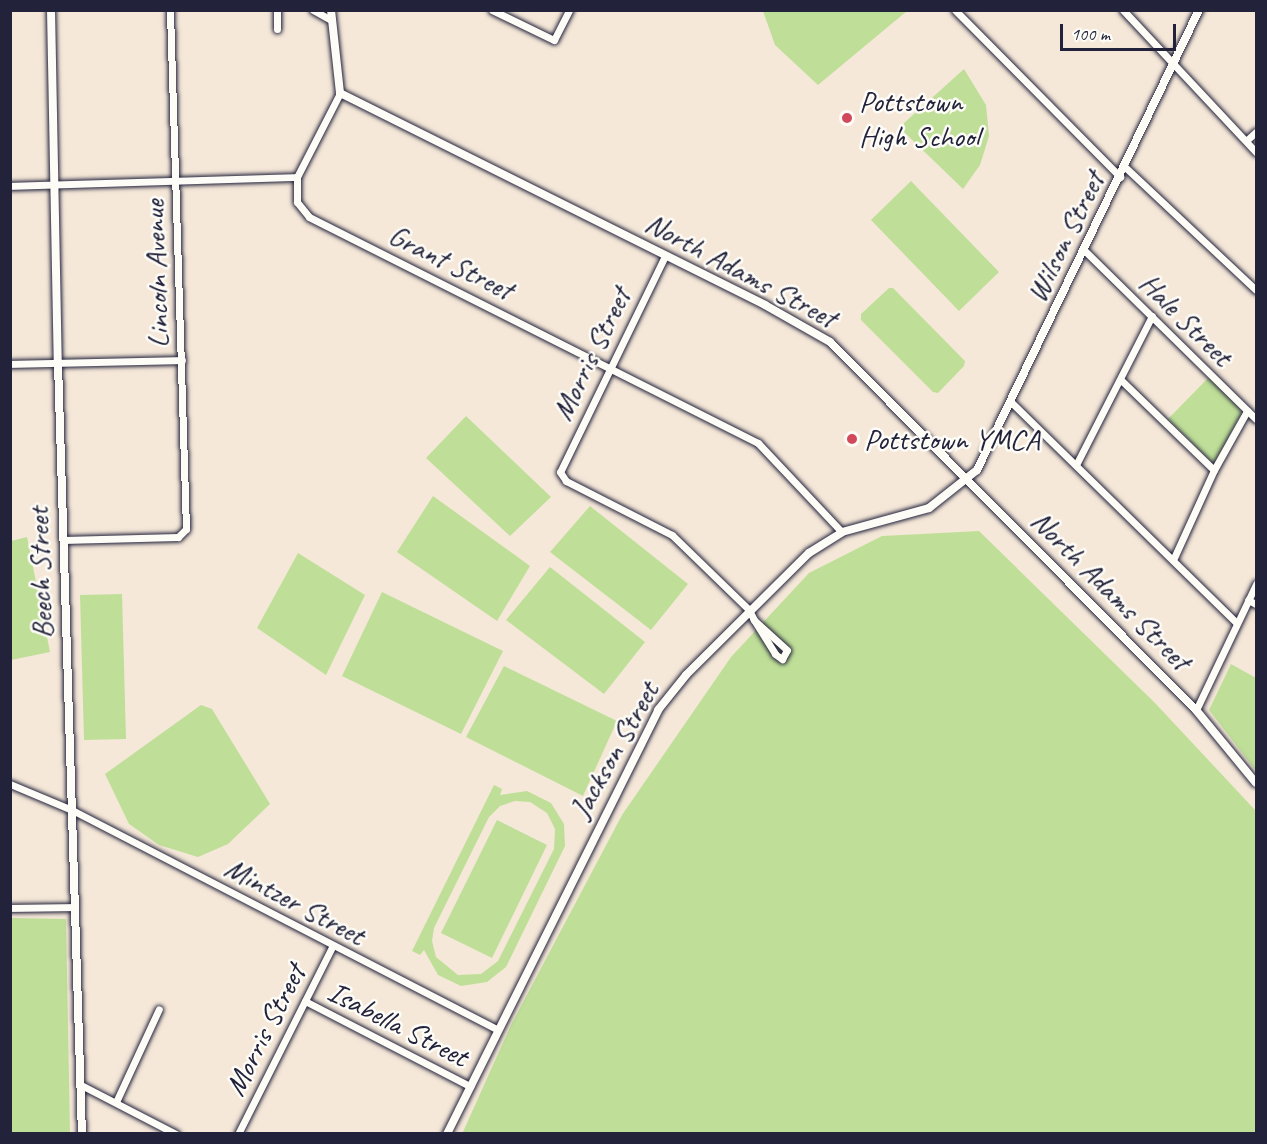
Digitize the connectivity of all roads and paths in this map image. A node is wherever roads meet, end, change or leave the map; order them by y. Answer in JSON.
{"nodes":[{"id":1,"x":51,"y":10,"type":"edge"},
{"id":2,"x":170,"y":10,"type":"edge"},
{"id":3,"x":277,"y":10,"type":"edge"},
{"id":4,"x":313,"y":10,"type":"edge"},
{"id":5,"x":492,"y":10,"type":"edge"},
{"id":6,"x":569,"y":10,"type":"edge"},
{"id":7,"x":955,"y":10,"type":"edge"},
{"id":8,"x":1123,"y":10,"type":"edge"},
{"id":9,"x":1199,"y":10,"type":"edge"},
{"id":10,"x":331,"y":15,"type":"edge"},
{"id":11,"x":278,"y":29,"type":"dead end"},
{"id":12,"x":1174,"y":63,"type":"junction"},
{"id":13,"x":340,"y":93,"type":"junction"},
{"id":14,"x":1257,"y":132,"type":"edge"},
{"id":15,"x":1247,"y":140,"type":"junction"},
{"id":16,"x":1257,"y":152,"type":"edge"},
{"id":17,"x":1125,"y":167,"type":"junction"},
{"id":18,"x":297,"y":177,"type":"junction"},
{"id":19,"x":1120,"y":177,"type":"junction"},
{"id":20,"x":175,"y":180,"type":"junction"},
{"id":21,"x":53,"y":184,"type":"junction"},
{"id":22,"x":10,"y":186,"type":"edge"},
{"id":23,"x":1084,"y":250,"type":"junction"},
{"id":24,"x":665,"y":256,"type":"junction"},
{"id":25,"x":1257,"y":290,"type":"edge"},
{"id":26,"x":1152,"y":315,"type":"junction"},
{"id":27,"x":182,"y":360,"type":"junction"},
{"id":28,"x":58,"y":363,"type":"junction"},
{"id":29,"x":10,"y":364,"type":"edge"},
{"id":30,"x":609,"y":365,"type":"junction"},
{"id":31,"x":1121,"y":380,"type":"junction"},
{"id":32,"x":1012,"y":403,"type":"junction"},
{"id":33,"x":1247,"y":411,"type":"junction"},
{"id":34,"x":1257,"y":419,"type":"edge"},
{"id":35,"x":1077,"y":463,"type":"junction"},
{"id":36,"x":1214,"y":470,"type":"junction"},
{"id":37,"x":968,"y":480,"type":"junction"},
{"id":38,"x":842,"y":532,"type":"junction"},
{"id":39,"x":63,"y":540,"type":"junction"},
{"id":40,"x":1173,"y":560,"type":"junction"},
{"id":41,"x":1257,"y":584,"type":"edge"},
{"id":42,"x":1248,"y":600,"type":"junction"},
{"id":43,"x":1257,"y":604,"type":"edge"},
{"id":44,"x":749,"y":610,"type":"junction"},
{"id":45,"x":754,"y":620,"type":"junction"},
{"id":46,"x":1236,"y":622,"type":"junction"},
{"id":47,"x":1196,"y":710,"type":"junction"},
{"id":48,"x":1257,"y":783,"type":"edge"},
{"id":49,"x":10,"y":784,"type":"edge"},
{"id":50,"x":72,"y":810,"type":"junction"},
{"id":51,"x":75,"y":907,"type":"junction"},
{"id":52,"x":10,"y":908,"type":"edge"},
{"id":53,"x":332,"y":947,"type":"junction"},
{"id":54,"x":305,"y":1001,"type":"junction"},
{"id":55,"x":159,"y":1009,"type":"dead end"},
{"id":56,"x":498,"y":1030,"type":"junction"},
{"id":57,"x":81,"y":1085,"type":"junction"},
{"id":58,"x":470,"y":1086,"type":"junction"},
{"id":59,"x":116,"y":1102,"type":"junction"},
{"id":60,"x":82,"y":1134,"type":"edge"},
{"id":61,"x":176,"y":1134,"type":"edge"},
{"id":62,"x":238,"y":1134,"type":"edge"},
{"id":63,"x":447,"y":1134,"type":"edge"}],
"edges":[{"from":1,"to":21,"type":"street","name":"Beech Street"},
{"from":2,"to":20,"type":"street","name":"Lincoln Avenue"},
{"from":3,"to":11,"type":"street"},
{"from":4,"to":10,"type":"street"},
{"from":5,"to":6,"type":"street"},
{"from":7,"to":19,"type":"street"},
{"from":8,"to":12,"type":"street"},
{"from":9,"to":12,"type":"street","name":"Wilson Street"},
{"from":10,"to":13,"type":"street"},
{"from":12,"to":15,"type":"street"},
{"from":12,"to":17,"type":"street","name":"Wilson Street"},
{"from":13,"to":18,"type":"street"},
{"from":13,"to":24,"type":"street","name":"North Adams Street"},
{"from":14,"to":15,"type":"street"},
{"from":15,"to":16,"type":"street"},
{"from":17,"to":19,"type":"street","name":"Wilson Street"},
{"from":17,"to":25,"type":"street"},
{"from":18,"to":20,"type":"street"},
{"from":18,"to":30,"type":"street","name":"Grant Street"},
{"from":19,"to":23,"type":"street","name":"Wilson Street"},
{"from":20,"to":21,"type":"street"},
{"from":20,"to":27,"type":"street","name":"Lincoln Avenue"},
{"from":21,"to":22,"type":"street"},
{"from":21,"to":28,"type":"street","name":"Beech Street"},
{"from":23,"to":26,"type":"street","name":"Hale Street"},
{"from":23,"to":32,"type":"street","name":"Wilson Street"},
{"from":24,"to":30,"type":"street","name":"Morris Street"},
{"from":24,"to":37,"type":"street","name":"North Adams Street"},
{"from":26,"to":31,"type":"street"},
{"from":26,"to":33,"type":"street","name":"Hale Street"},
{"from":27,"to":28,"type":"street"},
{"from":27,"to":39,"type":"street","name":"Lincoln Avenue"},
{"from":28,"to":29,"type":"street"},
{"from":28,"to":39,"type":"street","name":"Beech Street"},
{"from":30,"to":38,"type":"street","name":"Grant Street"},
{"from":30,"to":44,"type":"street","name":"Morris Street"},
{"from":31,"to":35,"type":"street"},
{"from":31,"to":36,"type":"street"},
{"from":32,"to":35,"type":"street"},
{"from":32,"to":37,"type":"street","name":"Wilson Street"},
{"from":33,"to":34,"type":"street","name":"Hale Street"},
{"from":33,"to":36,"type":"street"},
{"from":35,"to":40,"type":"street"},
{"from":36,"to":40,"type":"street"},
{"from":37,"to":38,"type":"street","name":"Jackson Street"},
{"from":37,"to":47,"type":"street","name":"North Adams Street"},
{"from":38,"to":44,"type":"street","name":"Jackson Street"},
{"from":39,"to":50,"type":"street","name":"Beech Street"},
{"from":40,"to":46,"type":"street"},
{"from":41,"to":42,"type":"street"},
{"from":42,"to":43,"type":"street"},
{"from":42,"to":46,"type":"street"},
{"from":44,"to":45,"type":"street"},
{"from":44,"to":56,"type":"street","name":"Jackson Street"},
{"from":45,"to":45,"type":"street"},
{"from":46,"to":47,"type":"street"},
{"from":47,"to":48,"type":"street","name":"North Adams Street"},
{"from":49,"to":50,"type":"street","name":"Mintzer Street"},
{"from":50,"to":51,"type":"street","name":"Beech Street"},
{"from":50,"to":53,"type":"street","name":"Mintzer Street"},
{"from":51,"to":52,"type":"street"},
{"from":51,"to":57,"type":"street","name":"Beech Street"},
{"from":53,"to":54,"type":"street","name":"Morris Street"},
{"from":53,"to":56,"type":"street","name":"Mintzer Street"},
{"from":54,"to":58,"type":"street","name":"Isabella Street"},
{"from":54,"to":62,"type":"street","name":"Morris Street"},
{"from":55,"to":59,"type":"street"},
{"from":56,"to":58,"type":"street","name":"Jackson Street"},
{"from":57,"to":59,"type":"street"},
{"from":57,"to":60,"type":"street","name":"Beech Street"},
{"from":58,"to":63,"type":"street","name":"Jackson Street"},
{"from":59,"to":61,"type":"street"}]}
